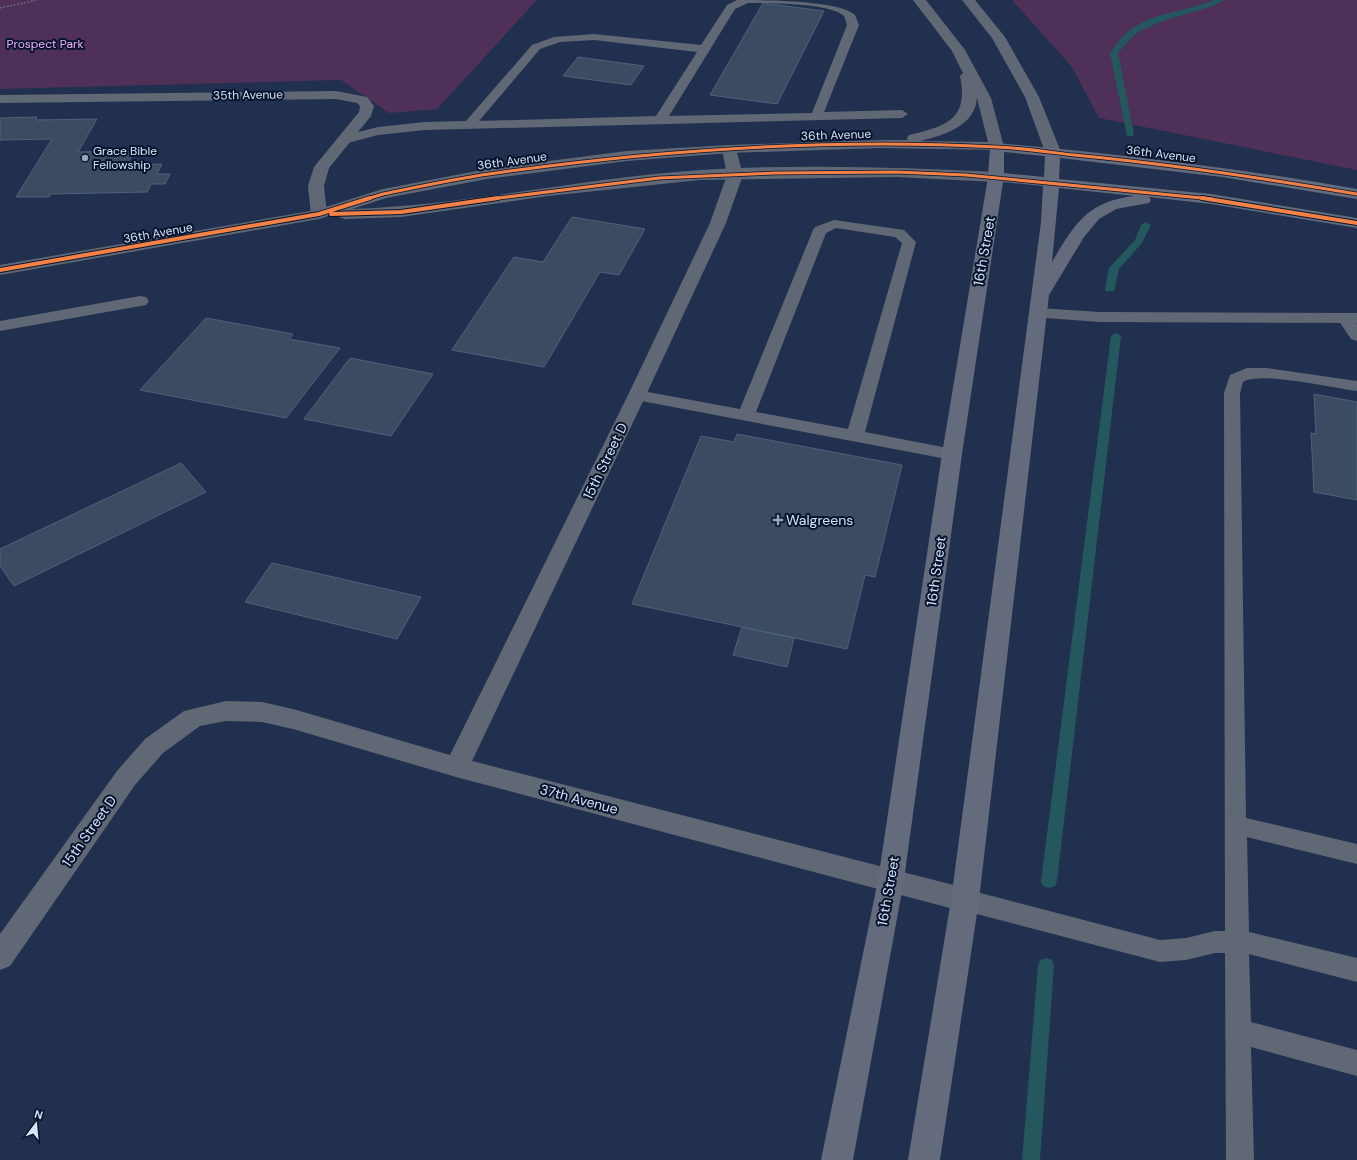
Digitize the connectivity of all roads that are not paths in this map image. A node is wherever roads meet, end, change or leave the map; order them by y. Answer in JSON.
{"nodes":[{"id":1,"x":919,"y":0,"type":"edge"},
{"id":2,"x":968,"y":0,"type":"edge"},
{"id":3,"x":815,"y":2,"type":"edge"},
{"id":4,"x":703,"y":49,"type":"junction"},
{"id":5,"x":958,"y":50,"type":"junction"},
{"id":6,"x":0,"y":99,"type":"edge"},
{"id":7,"x":902,"y":114,"type":"dead end"},
{"id":8,"x":816,"y":117,"type":"junction"},
{"id":9,"x":660,"y":120,"type":"junction"},
{"id":10,"x":470,"y":124,"type":"junction"},
{"id":11,"x":344,"y":140,"type":"junction"},
{"id":12,"x":879,"y":144,"type":"junction"},
{"id":13,"x":997,"y":147,"type":"junction"},
{"id":14,"x":730,"y":149,"type":"junction"},
{"id":15,"x":1053,"y":152,"type":"junction"},
{"id":16,"x":735,"y":175,"type":"junction"},
{"id":17,"x":996,"y":177,"type":"junction"},
{"id":18,"x":1052,"y":183,"type":"junction"},
{"id":19,"x":1357,"y":194,"type":"edge"},
{"id":20,"x":1211,"y":199,"type":"junction"},
{"id":21,"x":319,"y":214,"type":"junction"},
{"id":22,"x":1357,"y":223,"type":"edge"},
{"id":23,"x":0,"y":270,"type":"edge"},
{"id":24,"x":140,"y":301,"type":"dead end"},
{"id":25,"x":1039,"y":305,"type":"junction"},
{"id":26,"x":1351,"y":318,"type":"edge"},
{"id":27,"x":0,"y":326,"type":"edge"},
{"id":28,"x":1357,"y":336,"type":"edge"},
{"id":29,"x":1357,"y":386,"type":"edge"},
{"id":30,"x":637,"y":395,"type":"junction"},
{"id":31,"x":746,"y":415,"type":"junction"},
{"id":32,"x":855,"y":436,"type":"junction"},
{"id":33,"x":952,"y":454,"type":"junction"},
{"id":34,"x":193,"y":718,"type":"joint"},
{"id":35,"x":456,"y":767,"type":"junction"},
{"id":36,"x":1235,"y":825,"type":"junction"},
{"id":37,"x":1357,"y":854,"type":"edge"},
{"id":38,"x":891,"y":880,"type":"junction"},
{"id":39,"x":965,"y":900,"type":"junction"},
{"id":40,"x":1236,"y":942,"type":"junction"},
{"id":41,"x":0,"y":957,"type":"edge"},
{"id":42,"x":1357,"y":970,"type":"edge"},
{"id":43,"x":1238,"y":1031,"type":"junction"},
{"id":44,"x":1357,"y":1063,"type":"edge"},
{"id":45,"x":837,"y":1160,"type":"edge"},
{"id":46,"x":924,"y":1160,"type":"edge"},
{"id":47,"x":1240,"y":1160,"type":"edge"}],
"edges":[{"from":1,"to":5,"type":"street","name":"16th Street"},
{"from":2,"to":15,"type":"street"},
{"from":3,"to":4,"type":"lane"},
{"from":3,"to":8,"type":"lane"},
{"from":4,"to":9,"type":"lane"},
{"from":4,"to":10,"type":"lane"},
{"from":5,"to":12,"type":"street"},
{"from":5,"to":13,"type":"street","name":"16th Street"},
{"from":6,"to":11,"type":"street","name":"35th Avenue"},
{"from":7,"to":8,"type":"lane"},
{"from":8,"to":9,"type":"lane"},
{"from":9,"to":10,"type":"lane"},
{"from":10,"to":11,"type":"lane"},
{"from":11,"to":21,"type":"street","name":"35th Avenue"},
{"from":12,"to":13,"type":"street","name":"36th Avenue"},
{"from":12,"to":14,"type":"street","name":"36th Avenue"},
{"from":13,"to":15,"type":"main road","name":"36th Avenue"},
{"from":13,"to":17,"type":"main road","name":"16th Street"},
{"from":14,"to":16,"type":"street"},
{"from":14,"to":21,"type":"street","name":"36th Avenue"},
{"from":15,"to":18,"type":"main road"},
{"from":15,"to":19,"type":"main road","name":"36th Avenue"},
{"from":16,"to":17,"type":"street","name":"36th Avenue"},
{"from":16,"to":21,"type":"street","name":"36th Avenue"},
{"from":16,"to":30,"type":"street","name":"15th Street D"},
{"from":17,"to":18,"type":"main road","name":"36th Avenue"},
{"from":17,"to":33,"type":"main road","name":"16th Street"},
{"from":18,"to":20,"type":"main road","name":"36th Avenue"},
{"from":18,"to":25,"type":"main road"},
{"from":20,"to":22,"type":"main road","name":"36th Avenue"},
{"from":20,"to":25,"type":"main road"},
{"from":21,"to":23,"type":"street","name":"36th Avenue"},
{"from":24,"to":27,"type":"street"},
{"from":25,"to":26,"type":"street"},
{"from":25,"to":39,"type":"main road"},
{"from":26,"to":28,"type":"lane"},
{"from":29,"to":36,"type":"lane"},
{"from":30,"to":31,"type":"lane"},
{"from":30,"to":35,"type":"street","name":"15th Street D"},
{"from":31,"to":32,"type":"lane"},
{"from":31,"to":32,"type":"lane"},
{"from":32,"to":33,"type":"lane"},
{"from":33,"to":38,"type":"main road","name":"16th Street"},
{"from":34,"to":35,"type":"street","name":"37th Avenue"},
{"from":34,"to":41,"type":"street","name":"15th Street D"},
{"from":35,"to":38,"type":"street","name":"37th Avenue"},
{"from":36,"to":37,"type":"lane"},
{"from":36,"to":40,"type":"lane"},
{"from":38,"to":39,"type":"street","name":"37th Avenue"},
{"from":38,"to":45,"type":"main road","name":"16th Street"},
{"from":39,"to":40,"type":"lane"},
{"from":39,"to":46,"type":"main road"},
{"from":40,"to":42,"type":"lane"},
{"from":40,"to":43,"type":"lane"},
{"from":43,"to":44,"type":"lane"},
{"from":43,"to":47,"type":"lane"}]}
